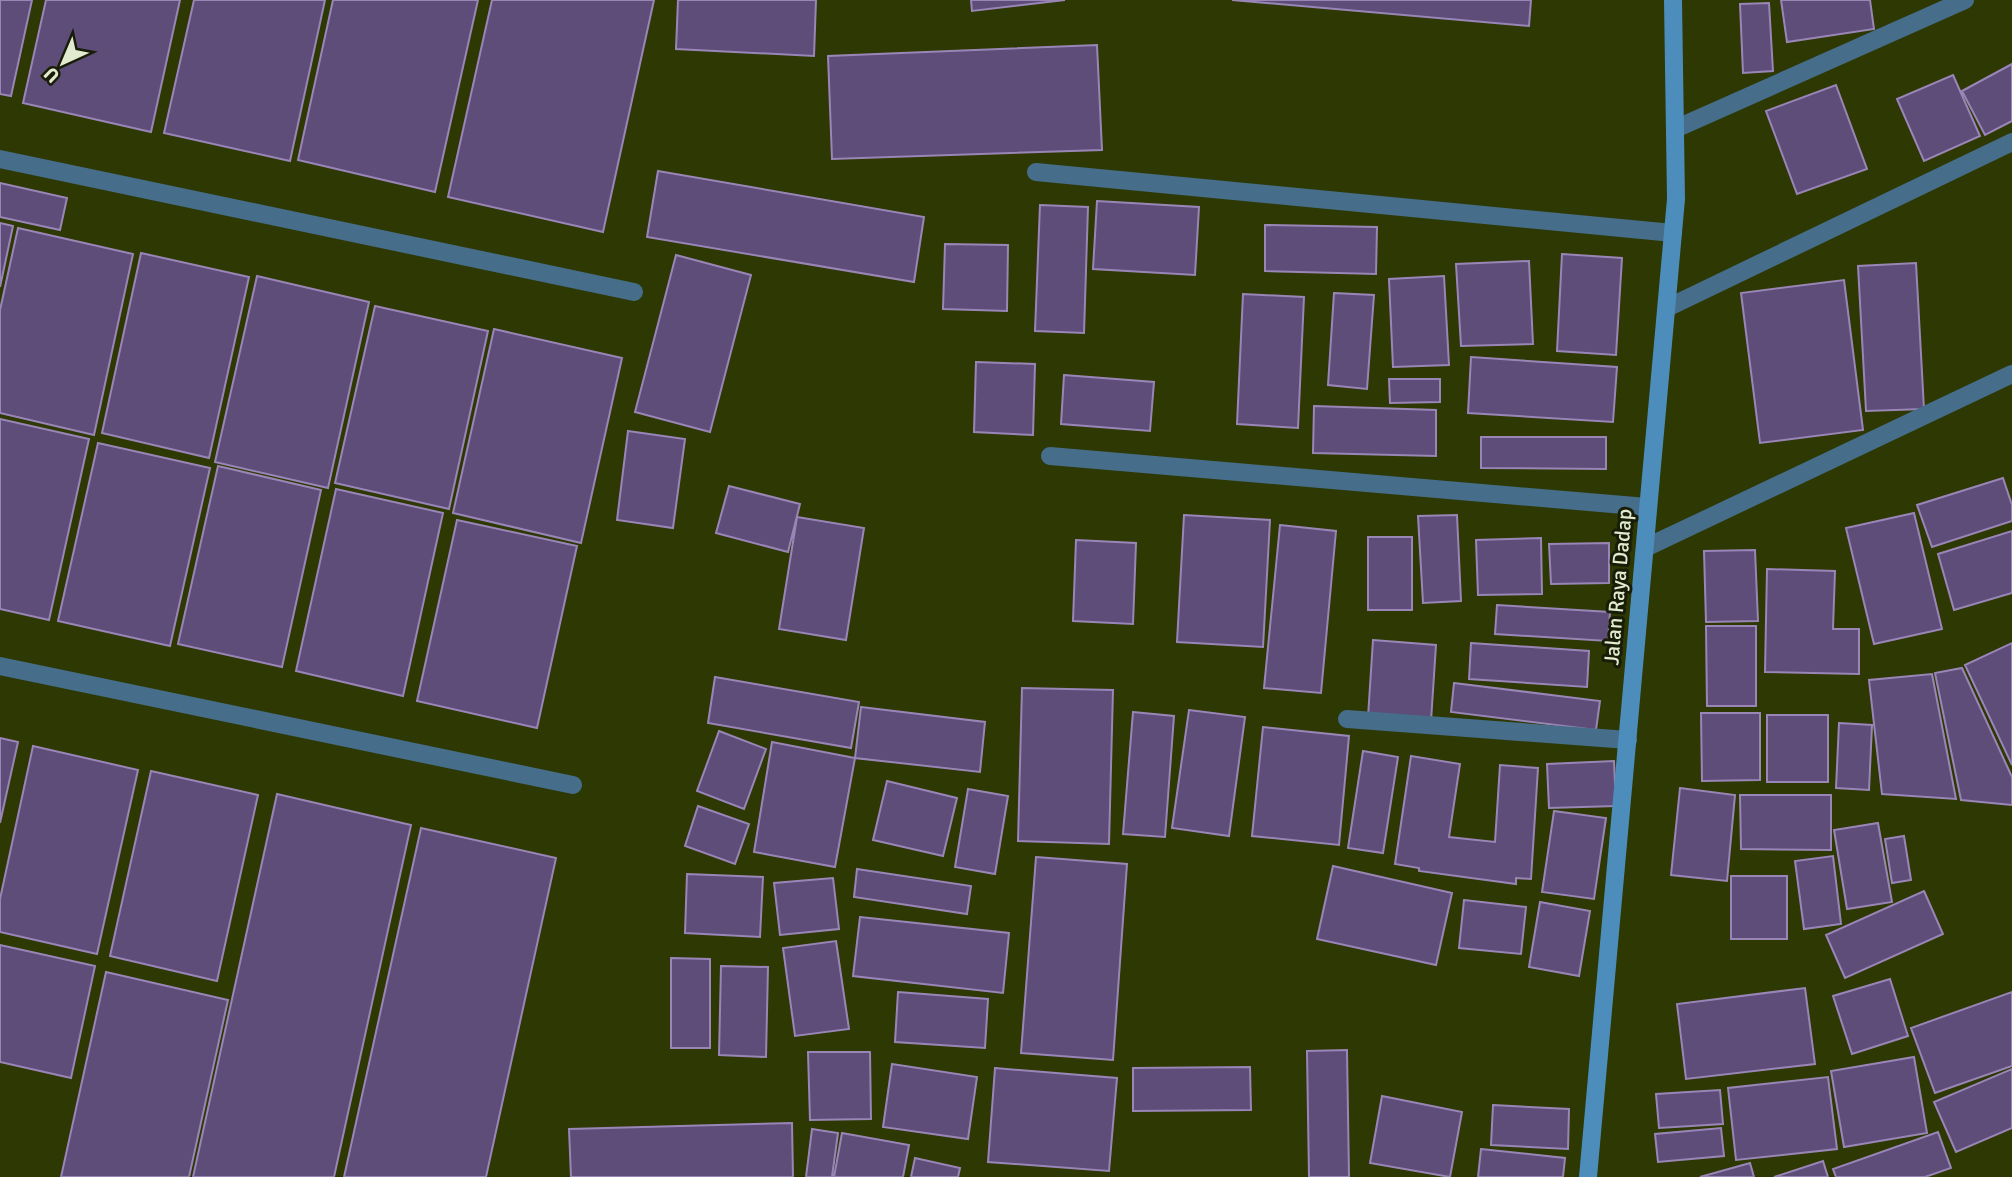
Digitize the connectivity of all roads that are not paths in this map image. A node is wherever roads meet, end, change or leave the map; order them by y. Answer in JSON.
{"nodes":[{"id":1,"x":1673,"y":0,"type":"edge"},
{"id":2,"x":1965,"y":0,"type":"edge"},
{"id":3,"x":1675,"y":129,"type":"junction"},
{"id":4,"x":2012,"y":142,"type":"edge"},
{"id":5,"x":0,"y":159,"type":"edge"},
{"id":6,"x":1036,"y":172,"type":"dead end"},
{"id":7,"x":1673,"y":233,"type":"junction"},
{"id":8,"x":634,"y":292,"type":"dead end"},
{"id":9,"x":1667,"y":308,"type":"junction"},
{"id":10,"x":2012,"y":374,"type":"edge"},
{"id":11,"x":1050,"y":456,"type":"dead end"},
{"id":12,"x":1647,"y":507,"type":"junction"},
{"id":13,"x":1645,"y":548,"type":"junction"},
{"id":14,"x":0,"y":666,"type":"edge"},
{"id":15,"x":1348,"y":719,"type":"dead end"},
{"id":16,"x":1628,"y":740,"type":"junction"},
{"id":17,"x":573,"y":785,"type":"dead end"},
{"id":18,"x":1588,"y":1177,"type":"edge"}],
"edges":[{"from":1,"to":3,"type":"main road","name":"Jalan Raya Dadap"},
{"from":2,"to":3,"type":"street"},
{"from":3,"to":7,"type":"main road","name":"Jalan Raya Dadap"},
{"from":4,"to":9,"type":"street"},
{"from":5,"to":8,"type":"street"},
{"from":6,"to":7,"type":"street"},
{"from":7,"to":9,"type":"main road","name":"Jalan Raya Dadap"},
{"from":9,"to":12,"type":"main road","name":"Jalan Raya Dadap"},
{"from":10,"to":13,"type":"street"},
{"from":11,"to":12,"type":"street"},
{"from":12,"to":13,"type":"main road","name":"Jalan Raya Dadap"},
{"from":13,"to":16,"type":"main road","name":"Jalan Raya Dadap"},
{"from":14,"to":17,"type":"street"},
{"from":15,"to":16,"type":"street"},
{"from":16,"to":18,"type":"main road","name":"Jalan Raya Dadap"}]}
